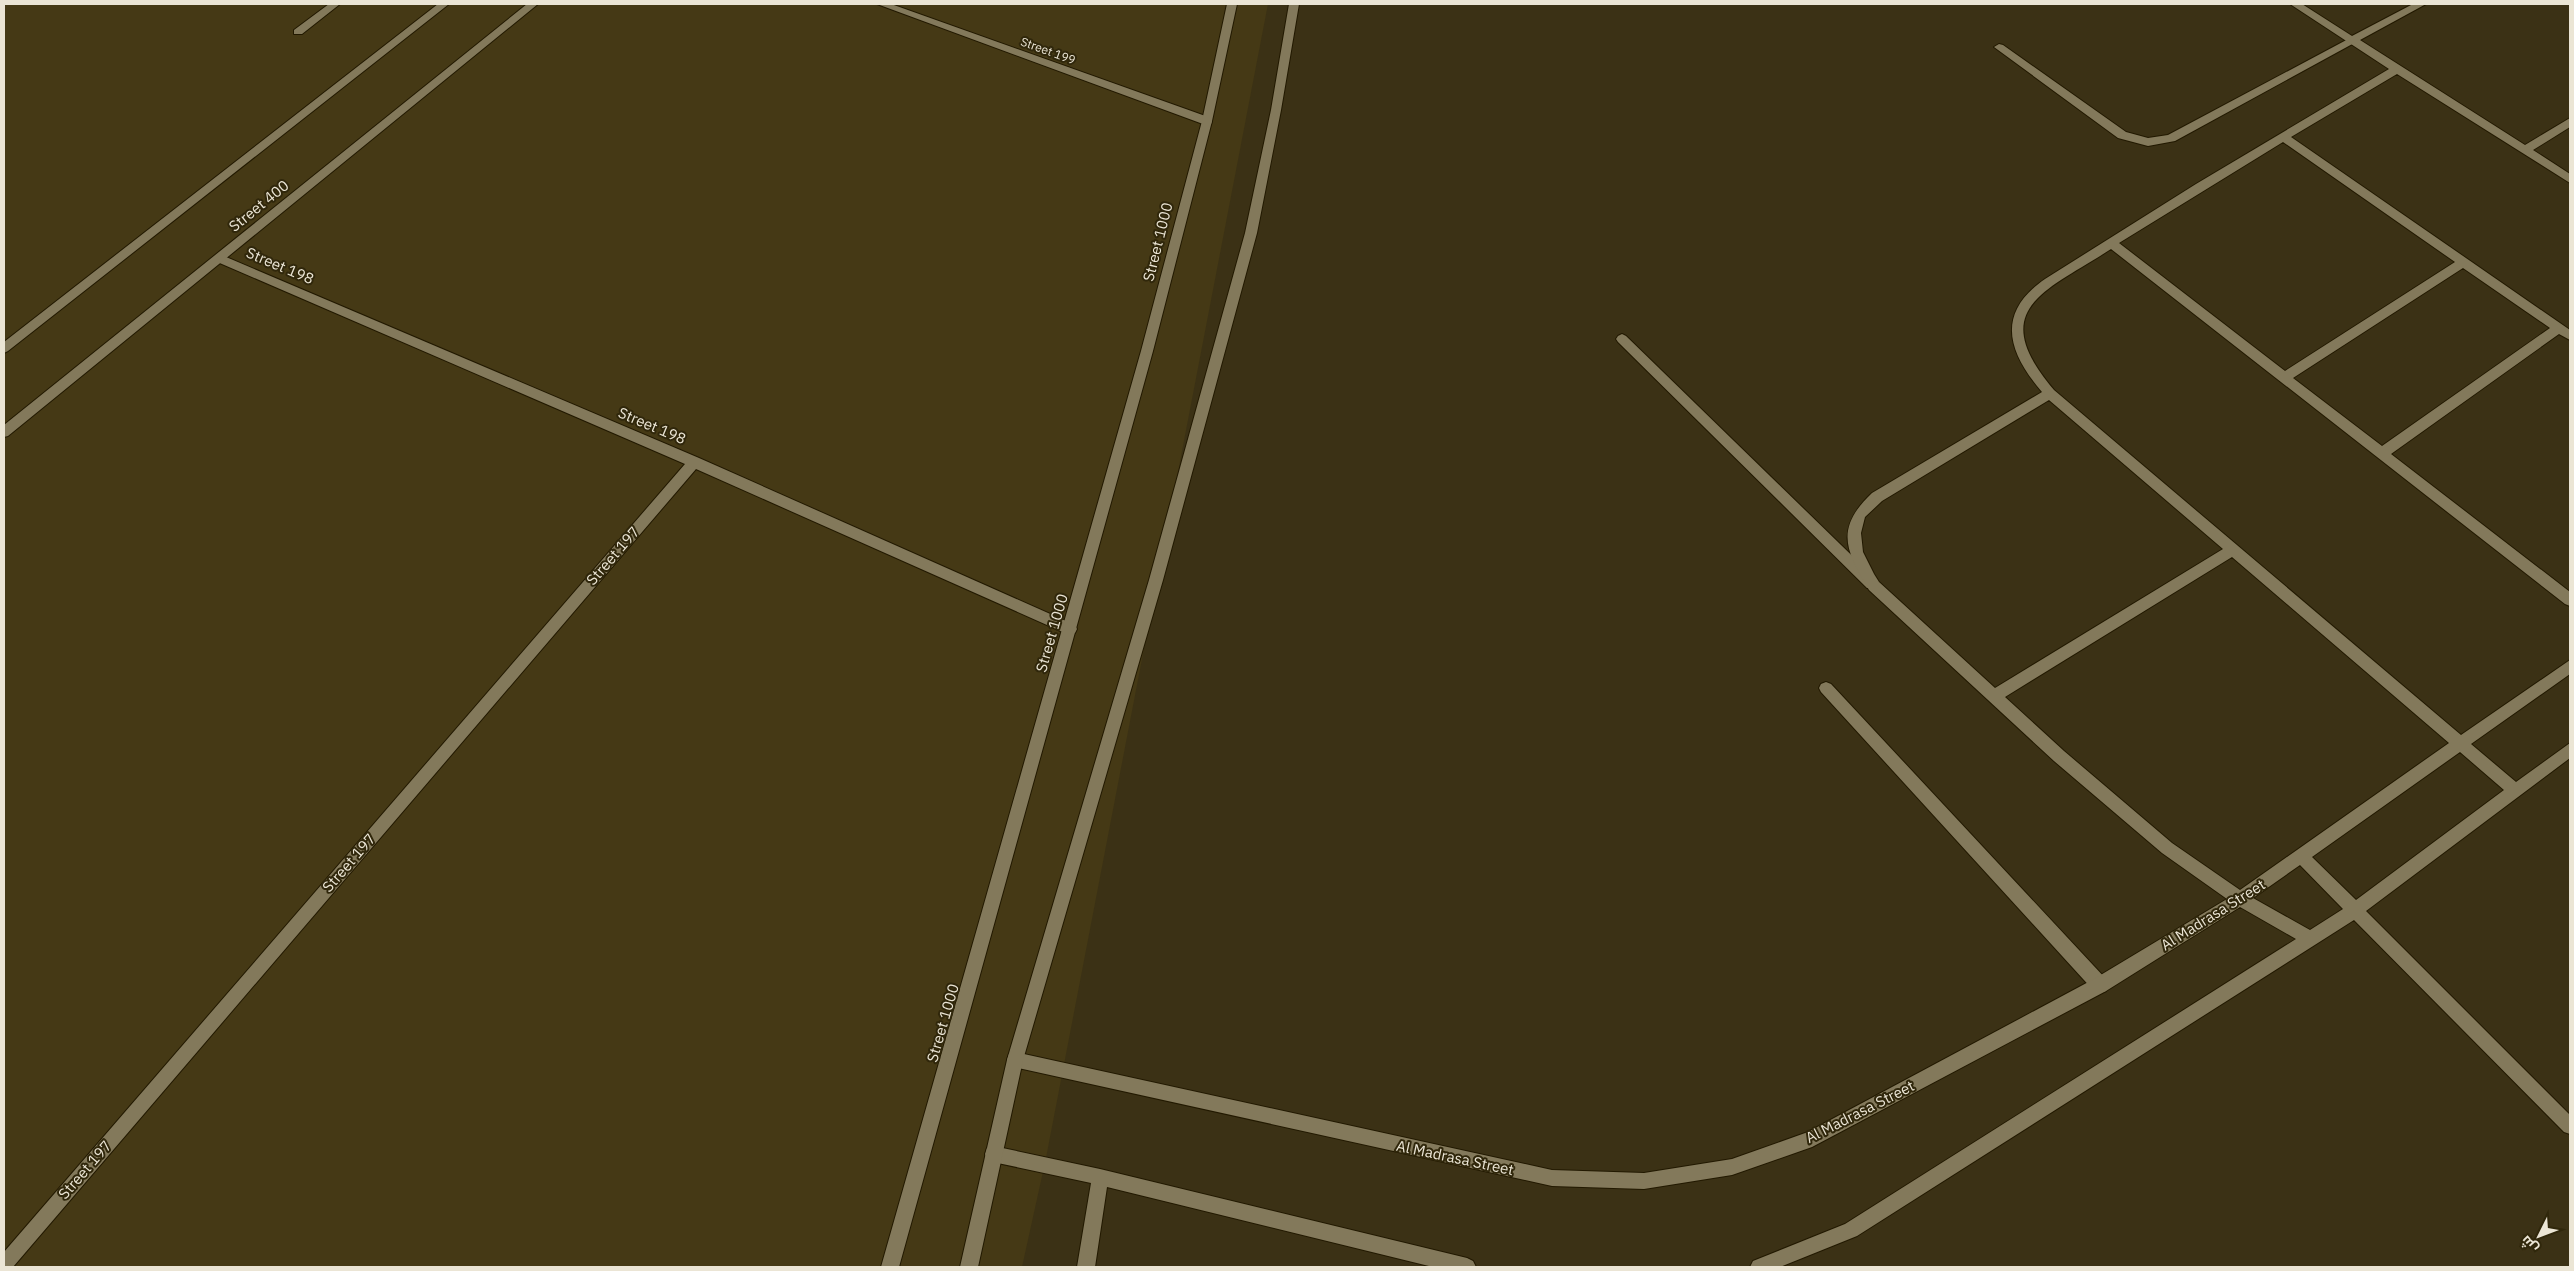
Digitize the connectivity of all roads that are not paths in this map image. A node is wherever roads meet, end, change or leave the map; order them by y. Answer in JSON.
{"nodes":[{"id":1,"x":335,"y":4,"type":"edge"},
{"id":2,"x":444,"y":4,"type":"edge"},
{"id":3,"x":533,"y":4,"type":"edge"},
{"id":4,"x":882,"y":4,"type":"edge"},
{"id":5,"x":1232,"y":4,"type":"edge"},
{"id":6,"x":1294,"y":4,"type":"edge"},
{"id":7,"x":2295,"y":4,"type":"edge"},
{"id":8,"x":2421,"y":4,"type":"edge"},
{"id":9,"x":298,"y":32,"type":"dead end"},
{"id":10,"x":2352,"y":40,"type":"junction"},
{"id":11,"x":1999,"y":47,"type":"dead end"},
{"id":12,"x":2398,"y":69,"type":"junction"},
{"id":13,"x":1206,"y":121,"type":"junction"},
{"id":14,"x":2570,"y":122,"type":"edge"},
{"id":15,"x":2284,"y":138,"type":"junction"},
{"id":16,"x":2525,"y":150,"type":"junction"},
{"id":17,"x":2570,"y":178,"type":"edge"},
{"id":18,"x":2111,"y":243,"type":"junction"},
{"id":19,"x":219,"y":258,"type":"junction"},
{"id":20,"x":2464,"y":262,"type":"junction"},
{"id":21,"x":2559,"y":328,"type":"junction"},
{"id":22,"x":2570,"y":336,"type":"edge"},
{"id":23,"x":1622,"y":339,"type":"dead end"},
{"id":24,"x":4,"y":348,"type":"edge"},
{"id":25,"x":2284,"y":378,"type":"junction"},
{"id":26,"x":2050,"y":392,"type":"junction"},
{"id":27,"x":4,"y":432,"type":"edge"},
{"id":28,"x":2382,"y":453,"type":"junction"},
{"id":29,"x":694,"y":462,"type":"junction"},
{"id":30,"x":2234,"y":549,"type":"junction"},
{"id":31,"x":1874,"y":586,"type":"junction"},
{"id":32,"x":2570,"y":600,"type":"edge"},
{"id":33,"x":1070,"y":629,"type":"junction"},
{"id":34,"x":2570,"y":666,"type":"edge"},
{"id":35,"x":1826,"y":688,"type":"dead end"},
{"id":36,"x":1993,"y":697,"type":"junction"},
{"id":37,"x":2461,"y":744,"type":"junction"},
{"id":38,"x":2570,"y":750,"type":"edge"},
{"id":39,"x":2516,"y":791,"type":"junction"},
{"id":40,"x":2302,"y":857,"type":"junction"},
{"id":41,"x":2240,"y":899,"type":"junction"},
{"id":42,"x":2356,"y":910,"type":"junction"},
{"id":43,"x":2310,"y":939,"type":"junction"},
{"id":44,"x":2100,"y":985,"type":"junction"},
{"id":45,"x":1015,"y":1060,"type":"junction"},
{"id":46,"x":2570,"y":1126,"type":"edge"},
{"id":47,"x":993,"y":1154,"type":"junction"},
{"id":48,"x":1100,"y":1177,"type":"junction"},
{"id":49,"x":4,"y":1264,"type":"edge"},
{"id":50,"x":890,"y":1267,"type":"edge"},
{"id":51,"x":969,"y":1267,"type":"edge"},
{"id":52,"x":1086,"y":1267,"type":"edge"},
{"id":53,"x":1467,"y":1267,"type":"edge"},
{"id":54,"x":1759,"y":1267,"type":"edge"}],
"edges":[{"from":1,"to":9,"type":"street"},
{"from":2,"to":24,"type":"street"},
{"from":3,"to":19,"type":"street","name":"Street 400"},
{"from":4,"to":13,"type":"street","name":"Street 199"},
{"from":5,"to":13,"type":"street","name":"Street 1000"},
{"from":6,"to":45,"type":"street"},
{"from":7,"to":10,"type":"street"},
{"from":8,"to":10,"type":"street"},
{"from":10,"to":11,"type":"street"},
{"from":10,"to":12,"type":"street"},
{"from":12,"to":15,"type":"street"},
{"from":12,"to":16,"type":"street"},
{"from":13,"to":33,"type":"street","name":"Street 1000"},
{"from":14,"to":16,"type":"street"},
{"from":15,"to":18,"type":"street"},
{"from":15,"to":20,"type":"street"},
{"from":16,"to":17,"type":"street"},
{"from":18,"to":25,"type":"street"},
{"from":18,"to":26,"type":"street"},
{"from":19,"to":27,"type":"street","name":"Street 400"},
{"from":19,"to":29,"type":"street","name":"Street 198"},
{"from":20,"to":21,"type":"street"},
{"from":20,"to":25,"type":"street"},
{"from":21,"to":22,"type":"street"},
{"from":21,"to":28,"type":"street"},
{"from":23,"to":31,"type":"street"},
{"from":25,"to":28,"type":"street"},
{"from":26,"to":30,"type":"street"},
{"from":26,"to":31,"type":"street"},
{"from":28,"to":32,"type":"street"},
{"from":29,"to":33,"type":"street","name":"Street 198"},
{"from":29,"to":49,"type":"street","name":"Street 197"},
{"from":30,"to":36,"type":"street"},
{"from":30,"to":37,"type":"street"},
{"from":31,"to":36,"type":"street"},
{"from":33,"to":50,"type":"street","name":"Street 1000"},
{"from":34,"to":37,"type":"street","name":"Al Madrasa Street"},
{"from":35,"to":44,"type":"street"},
{"from":36,"to":41,"type":"street"},
{"from":37,"to":39,"type":"street"},
{"from":37,"to":40,"type":"street","name":"Al Madrasa Street"},
{"from":38,"to":39,"type":"street"},
{"from":39,"to":42,"type":"street"},
{"from":40,"to":41,"type":"street","name":"Al Madrasa Street"},
{"from":40,"to":42,"type":"street"},
{"from":41,"to":43,"type":"street"},
{"from":41,"to":44,"type":"street","name":"Al Madrasa Street"},
{"from":42,"to":43,"type":"street"},
{"from":42,"to":46,"type":"street"},
{"from":43,"to":54,"type":"street"},
{"from":44,"to":45,"type":"street","name":"Al Madrasa Street"},
{"from":45,"to":47,"type":"street"},
{"from":47,"to":48,"type":"street"},
{"from":47,"to":51,"type":"street"},
{"from":48,"to":52,"type":"street"},
{"from":48,"to":53,"type":"street"}]}
